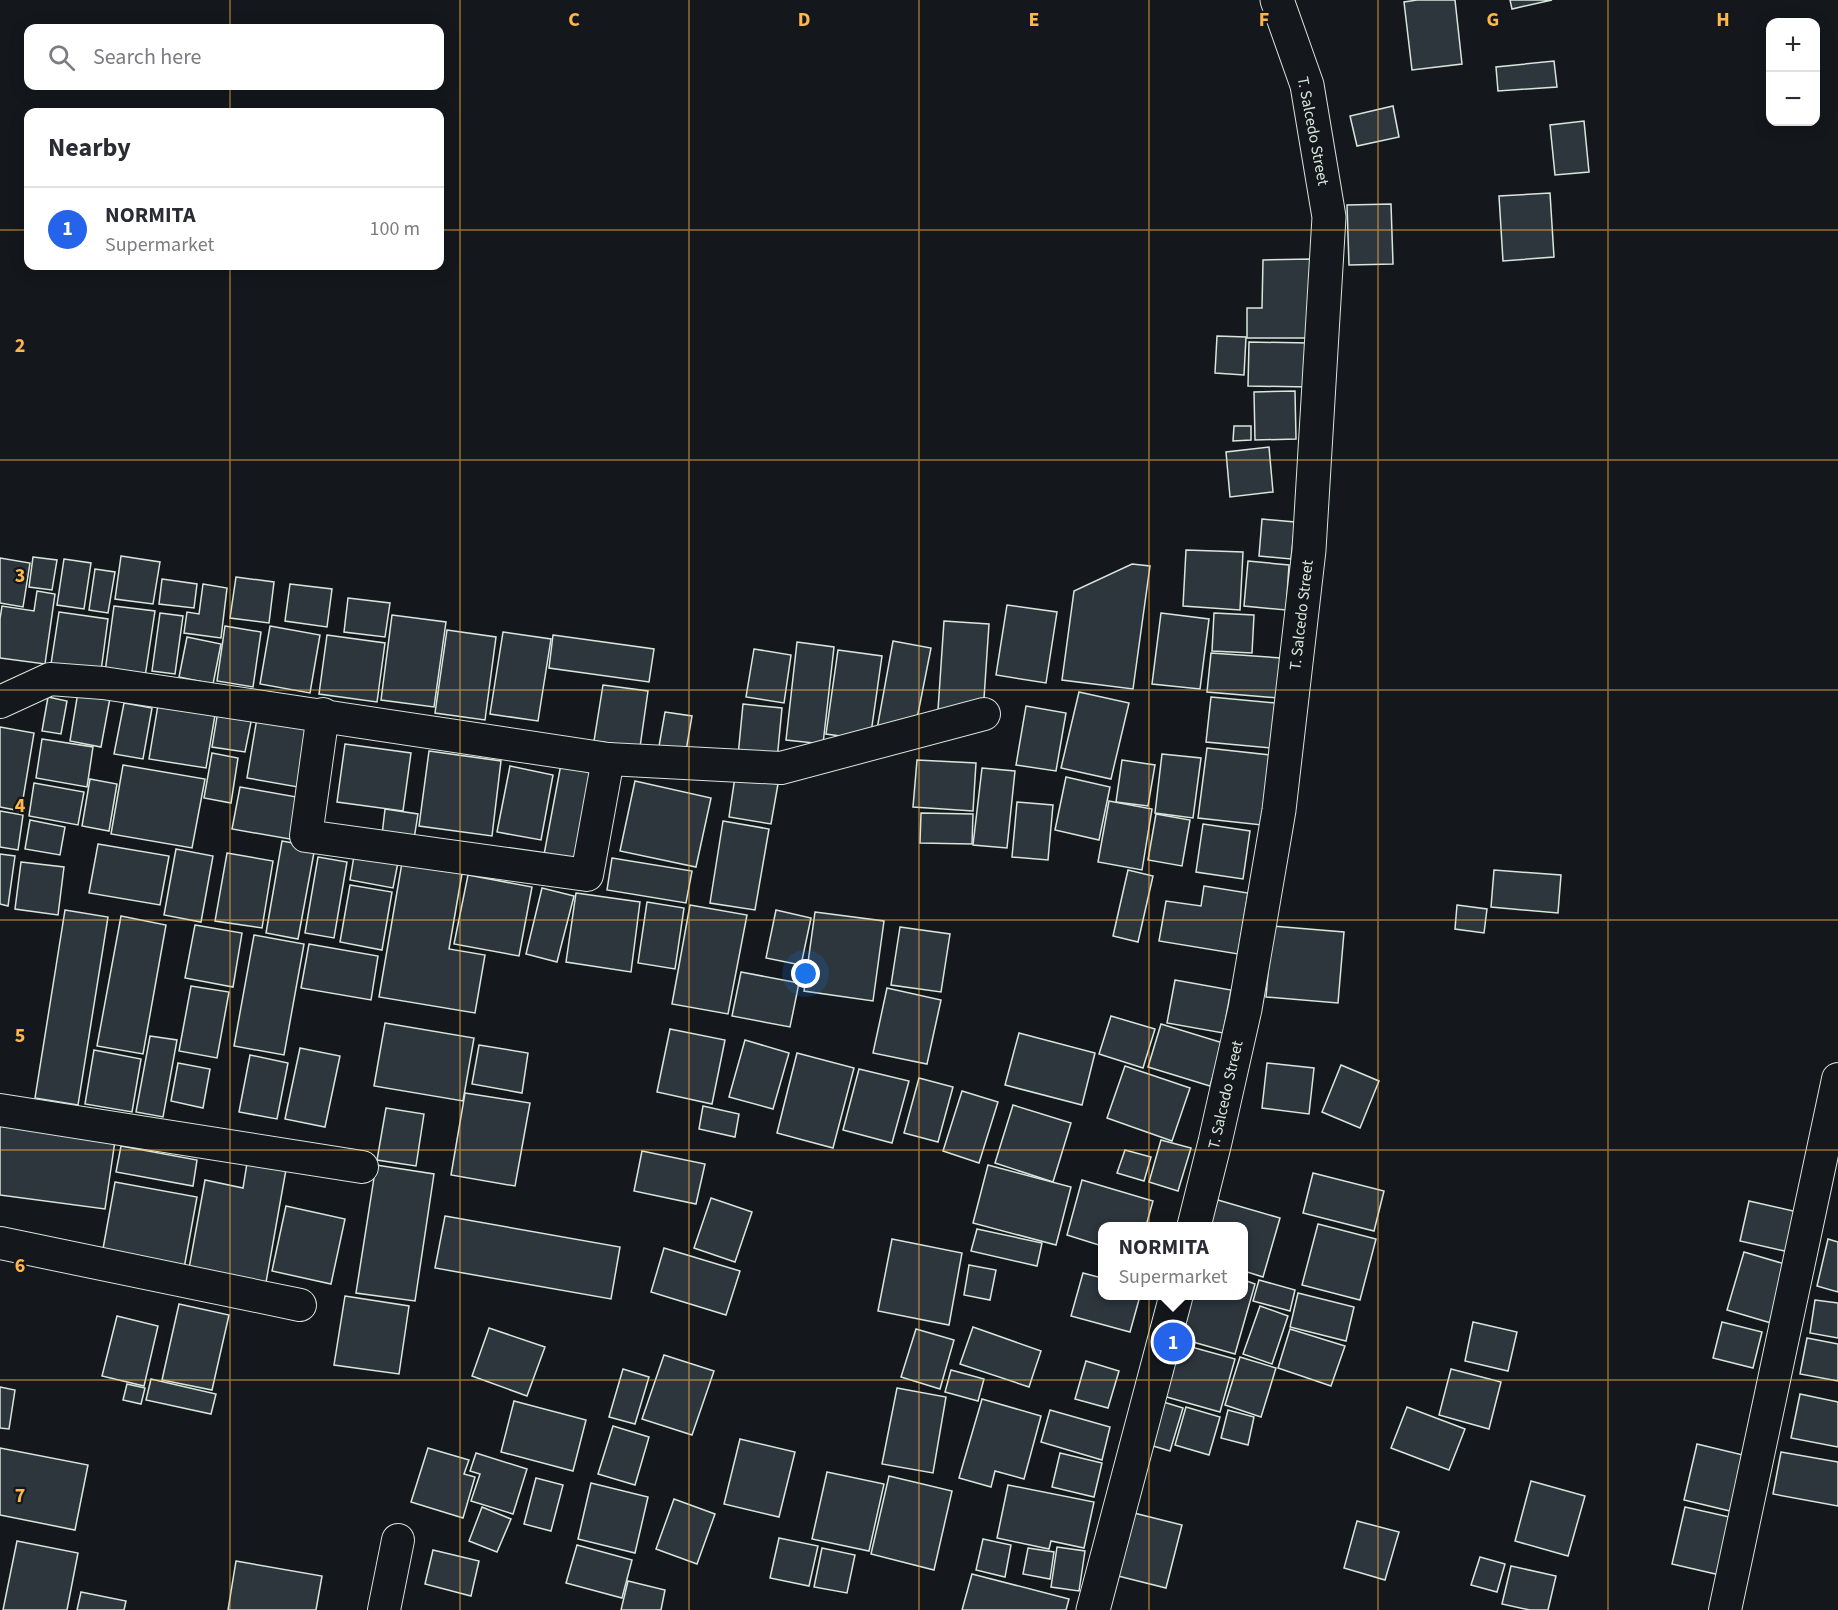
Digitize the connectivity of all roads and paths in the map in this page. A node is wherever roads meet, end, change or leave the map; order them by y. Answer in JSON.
{"nodes":[{"id":1,"x":1277,"y":0,"type":"edge"},
{"id":2,"x":0,"y":702,"type":"edge"},
{"id":3,"x":323,"y":714,"type":"junction"},
{"id":4,"x":984,"y":714,"type":"dead end"},
{"id":5,"x":608,"y":759,"type":"junction"},
{"id":6,"x":1838,"y":1079,"type":"edge"},
{"id":7,"x":0,"y":1110,"type":"edge"},
{"id":8,"x":362,"y":1167,"type":"dead end"},
{"id":9,"x":1195,"y":1222,"type":"edge"},
{"id":10,"x":0,"y":1243,"type":"edge"},
{"id":11,"x":1175,"y":1300,"type":"edge"},
{"id":12,"x":300,"y":1305,"type":"dead end"},
{"id":13,"x":398,"y":1540,"type":"dead end"},
{"id":14,"x":384,"y":1610,"type":"edge"},
{"id":15,"x":1093,"y":1610,"type":"edge"},
{"id":16,"x":1725,"y":1610,"type":"edge"}],
"edges":[{"from":1,"to":9,"type":"street","name":"T. Salcedo Street"},
{"from":2,"to":3,"type":"street"},
{"from":3,"to":5,"type":"street"},
{"from":3,"to":5,"type":"street"},
{"from":4,"to":5,"type":"street"},
{"from":6,"to":16,"type":"street"},
{"from":7,"to":8,"type":"street"},
{"from":10,"to":12,"type":"street"},
{"from":11,"to":15,"type":"street"},
{"from":13,"to":14,"type":"street"}]}
